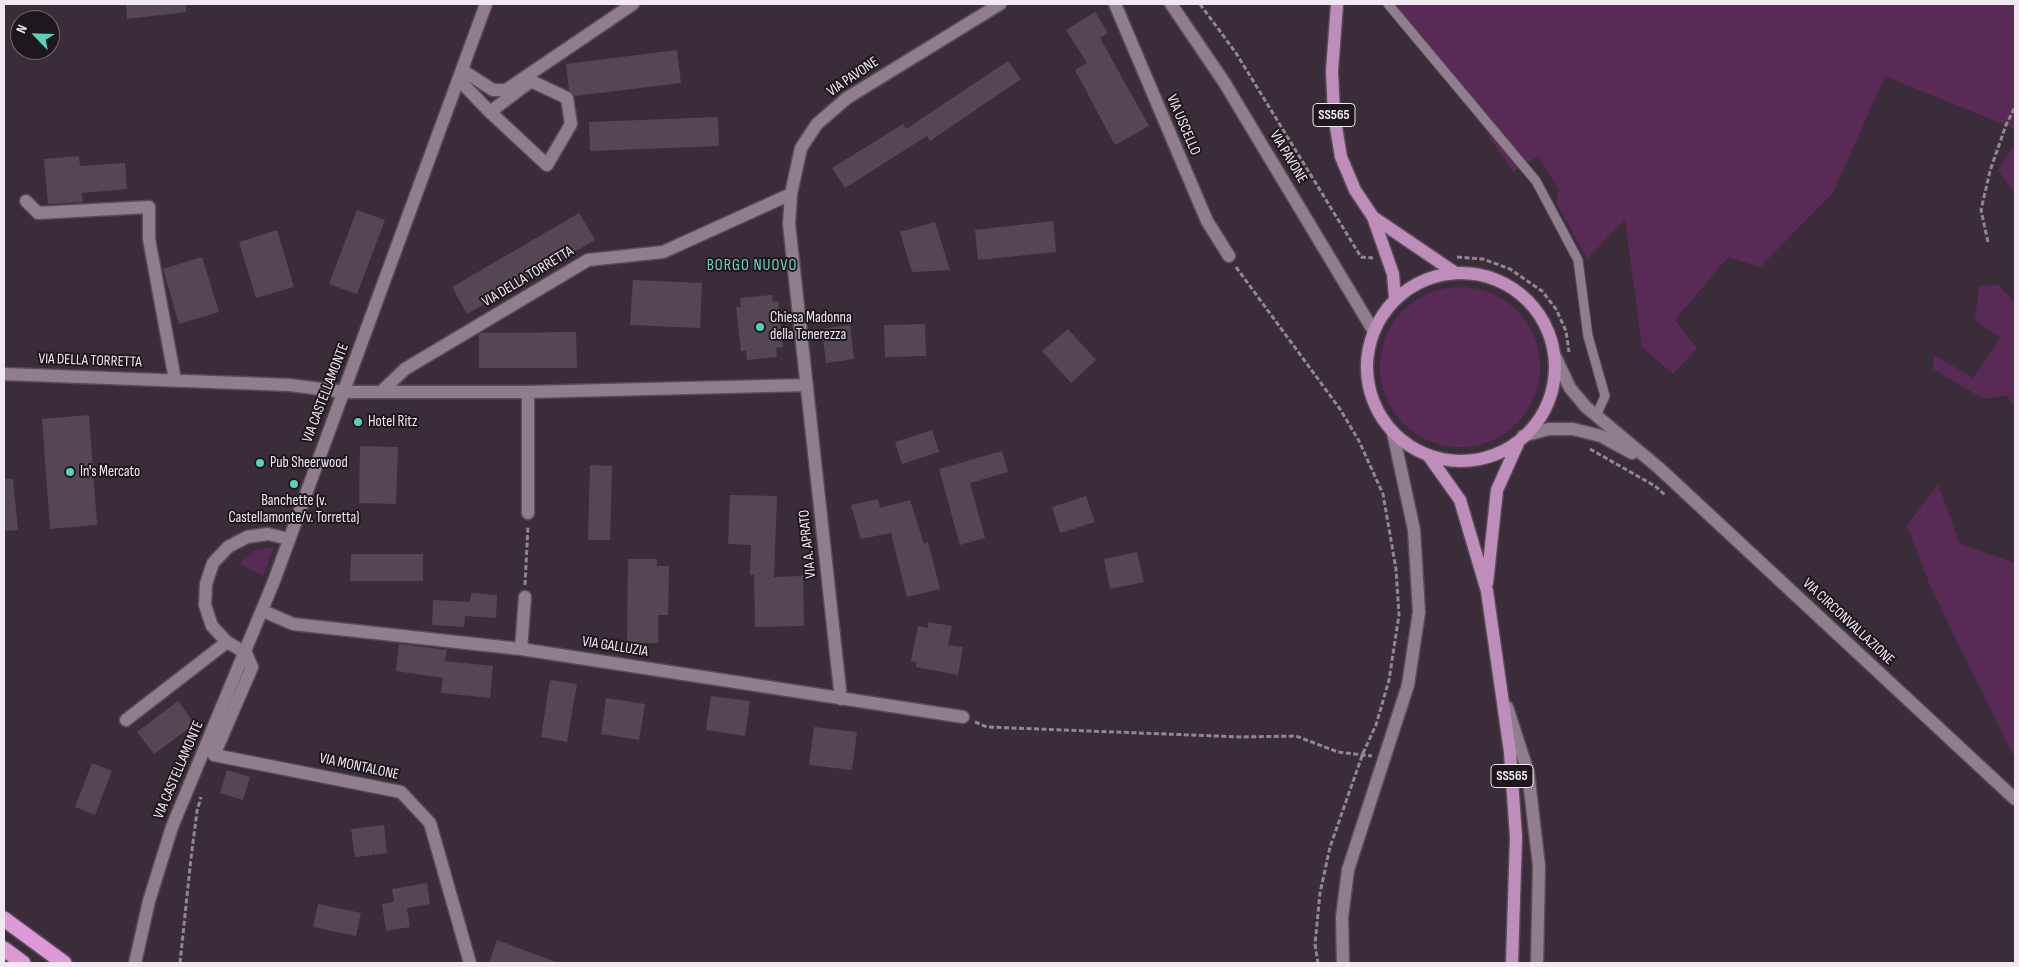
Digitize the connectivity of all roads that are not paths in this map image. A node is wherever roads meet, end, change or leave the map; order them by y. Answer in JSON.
{"nodes":[{"id":1,"x":486,"y":4,"type":"edge"},
{"id":2,"x":633,"y":4,"type":"edge"},
{"id":3,"x":1000,"y":4,"type":"edge"},
{"id":4,"x":1115,"y":4,"type":"edge"},
{"id":5,"x":1337,"y":4,"type":"edge"},
{"id":6,"x":1388,"y":4,"type":"edge"},
{"id":7,"x":1175,"y":9,"type":"edge"},
{"id":8,"x":460,"y":75,"type":"junction"},
{"id":9,"x":490,"y":112,"type":"junction"},
{"id":10,"x":791,"y":194,"type":"junction"},
{"id":11,"x":26,"y":201,"type":"dead end"},
{"id":12,"x":1373,"y":217,"type":"junction"},
{"id":13,"x":789,"y":224,"type":"joint"},
{"id":14,"x":1229,"y":256,"type":"road end"},
{"id":15,"x":1454,"y":272,"type":"junction"},
{"id":16,"x":1395,"y":298,"type":"junction"},
{"id":17,"x":1373,"y":330,"type":"junction"},
{"id":18,"x":1554,"y":356,"type":"junction"},
{"id":19,"x":4,"y":374,"type":"edge"},
{"id":20,"x":175,"y":380,"type":"junction"},
{"id":21,"x":807,"y":385,"type":"junction"},
{"id":22,"x":344,"y":392,"type":"junction"},
{"id":23,"x":382,"y":392,"type":"junction"},
{"id":24,"x":528,"y":392,"type":"junction"},
{"id":25,"x":1596,"y":416,"type":"junction"},
{"id":26,"x":1393,"y":433,"type":"junction"},
{"id":27,"x":1521,"y":439,"type":"junction"},
{"id":28,"x":1428,"y":456,"type":"junction"},
{"id":29,"x":1659,"y":468,"type":"junction"},
{"id":30,"x":528,"y":513,"type":"road end"},
{"id":31,"x":289,"y":539,"type":"junction"},
{"id":32,"x":1487,"y":591,"type":"junction"},
{"id":33,"x":525,"y":598,"type":"road end"},
{"id":34,"x":263,"y":611,"type":"junction"},
{"id":35,"x":226,"y":642,"type":"junction"},
{"id":36,"x":522,"y":649,"type":"junction"},
{"id":37,"x":246,"y":653,"type":"junction"},
{"id":38,"x":1504,"y":697,"type":"junction"},
{"id":39,"x":841,"y":699,"type":"junction"},
{"id":40,"x":963,"y":717,"type":"road end"},
{"id":41,"x":126,"y":720,"type":"dead end"},
{"id":42,"x":2015,"y":799,"type":"edge"},
{"id":43,"x":4,"y":919,"type":"edge"},
{"id":44,"x":1537,"y":922,"type":"junction"},
{"id":45,"x":4,"y":949,"type":"edge"},
{"id":46,"x":22,"y":963,"type":"edge"},
{"id":47,"x":64,"y":963,"type":"edge"},
{"id":48,"x":135,"y":963,"type":"edge"},
{"id":49,"x":470,"y":963,"type":"edge"},
{"id":50,"x":1343,"y":963,"type":"edge"},
{"id":51,"x":1512,"y":963,"type":"edge"},
{"id":52,"x":1536,"y":963,"type":"edge"},
{"id":53,"x":1544,"y":963,"type":"edge"}],
"edges":[{"from":1,"to":8,"type":"street","name":"VIA CASTELLAMONTE"},
{"from":2,"to":8,"type":"street"},
{"from":3,"to":10,"type":"street","name":"VIA PAVONE"},
{"from":4,"to":14,"type":"street","name":"VIA USCELLO"},
{"from":5,"to":12,"type":"main road","number":"SS565"},
{"from":6,"to":25,"type":"lane"},
{"from":7,"to":17,"type":"street","name":"VIA PAVONE"},
{"from":8,"to":9,"type":"street"},
{"from":8,"to":22,"type":"street","name":"VIA CASTELLAMONTE"},
{"from":9,"to":9,"type":"street"},
{"from":10,"to":13,"type":"street","name":"VIA PAVONE"},
{"from":10,"to":23,"type":"street","name":"VIA DELLA TORRETTA"},
{"from":11,"to":20,"type":"street"},
{"from":12,"to":15,"type":"main road","number":"SS565"},
{"from":12,"to":16,"type":"main road","number":"SS565"},
{"from":13,"to":21,"type":"street","name":"VIA A. APRATO"},
{"from":15,"to":16,"type":"main road","number":"SS565"},
{"from":15,"to":18,"type":"main road","number":"SS565"},
{"from":16,"to":17,"type":"main road","number":"SS565"},
{"from":17,"to":26,"type":"main road","number":"SS565"},
{"from":18,"to":25,"type":"street"},
{"from":18,"to":27,"type":"main road","number":"SS565"},
{"from":19,"to":20,"type":"street","name":"VIA DELLA TORRETTA"},
{"from":20,"to":22,"type":"street","name":"VIA DELLA TORRETTA"},
{"from":21,"to":24,"type":"street","name":"VIA DELLA TORRETTA"},
{"from":21,"to":39,"type":"street","name":"VIA A. APRATO"},
{"from":22,"to":23,"type":"street","name":"VIA DELLA TORRETTA"},
{"from":22,"to":31,"type":"street","name":"VIA CASTELLAMONTE"},
{"from":23,"to":24,"type":"street","name":"VIA DELLA TORRETTA"},
{"from":24,"to":30,"type":"street"},
{"from":25,"to":29,"type":"street"},
{"from":26,"to":28,"type":"main road","number":"SS565"},
{"from":26,"to":50,"type":"street"},
{"from":27,"to":28,"type":"main road","number":"SS565"},
{"from":27,"to":29,"type":"street"},
{"from":27,"to":32,"type":"main road","number":"SS565"},
{"from":28,"to":32,"type":"main road","number":"SS565"},
{"from":29,"to":42,"type":"street","name":"VIA CIRCONVALLAZIONE"},
{"from":31,"to":34,"type":"street","name":"VIA CASTELLAMONTE"},
{"from":31,"to":35,"type":"street"},
{"from":32,"to":38,"type":"main road","number":"SS565"},
{"from":33,"to":36,"type":"street"},
{"from":34,"to":36,"type":"street","name":"VIA GALLUZIA"},
{"from":34,"to":37,"type":"street","name":"VIA CASTELLAMONTE"},
{"from":35,"to":37,"type":"street"},
{"from":35,"to":41,"type":"street"},
{"from":36,"to":39,"type":"street","name":"VIA GALLUZIA"},
{"from":37,"to":48,"type":"street","name":"VIA CASTELLAMONTE"},
{"from":37,"to":49,"type":"street","name":"VIA MONTALONE"},
{"from":38,"to":44,"type":"street"},
{"from":38,"to":51,"type":"main road","number":"SS565"},
{"from":39,"to":40,"type":"street","name":"VIA GALLUZIA"},
{"from":43,"to":47,"type":"highway"},
{"from":44,"to":52,"type":"street"},
{"from":44,"to":53,"type":"lane"},
{"from":45,"to":46,"type":"highway"}]}
